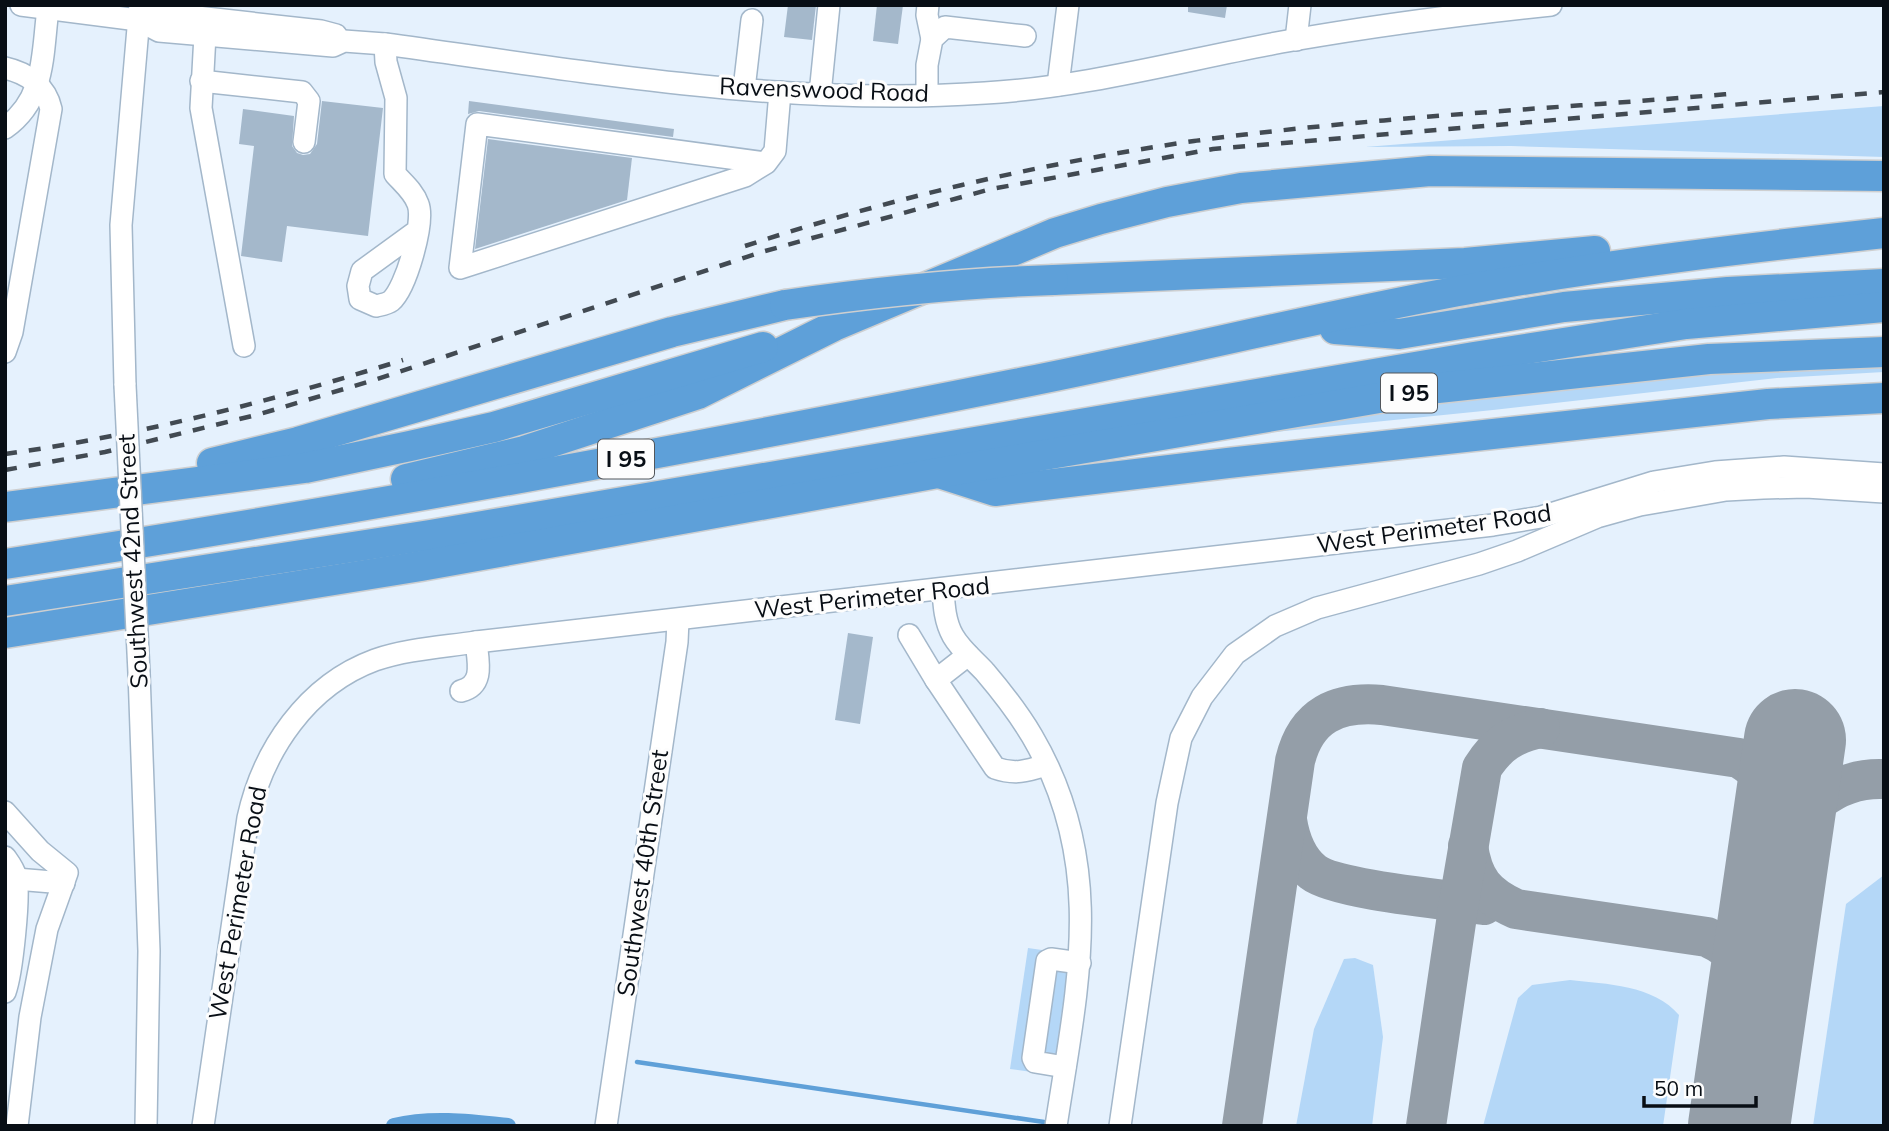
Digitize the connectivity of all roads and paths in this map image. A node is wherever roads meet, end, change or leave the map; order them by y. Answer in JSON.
{"nodes":[{"id":1,"x":21,"y":5,"type":"edge"},
{"id":2,"x":829,"y":5,"type":"edge"},
{"id":3,"x":928,"y":5,"type":"edge"},
{"id":4,"x":1068,"y":5,"type":"edge"},
{"id":5,"x":1300,"y":5,"type":"edge"},
{"id":6,"x":1551,"y":5,"type":"edge"},
{"id":7,"x":48,"y":9,"type":"junction"},
{"id":8,"x":139,"y":13,"type":"edge"},
{"id":9,"x":752,"y":20,"type":"dead end"},
{"id":10,"x":205,"y":35,"type":"junction"},
{"id":11,"x":1025,"y":36,"type":"dead end"},
{"id":12,"x":932,"y":39,"type":"junction"},
{"id":13,"x":1296,"y":40,"type":"junction"},
{"id":14,"x":344,"y":41,"type":"junction"},
{"id":15,"x":385,"y":44,"type":"junction"},
{"id":16,"x":5,"y":68,"type":"edge"},
{"id":17,"x":201,"y":81,"type":"junction"},
{"id":18,"x":38,"y":85,"type":"junction"},
{"id":19,"x":1058,"y":85,"type":"junction"},
{"id":20,"x":744,"y":89,"type":"junction"},
{"id":21,"x":780,"y":92,"type":"junction"},
{"id":22,"x":820,"y":94,"type":"junction"},
{"id":23,"x":927,"y":95,"type":"junction"},
{"id":24,"x":5,"y":128,"type":"edge"},
{"id":25,"x":304,"y":142,"type":"dead end"},
{"id":26,"x":766,"y":163,"type":"junction"},
{"id":27,"x":1884,"y":176,"type":"edge"},
{"id":28,"x":417,"y":231,"type":"dead end"},
{"id":29,"x":1884,"y":233,"type":"edge"},
{"id":30,"x":1773,"y":245,"type":"junction"},
{"id":31,"x":1884,"y":253,"type":"edge"},
{"id":32,"x":1884,"y":284,"type":"edge"},
{"id":33,"x":1884,"y":307,"type":"edge"},
{"id":34,"x":834,"y":326,"type":"junction"},
{"id":35,"x":1335,"y":329,"type":"junction"},
{"id":36,"x":1884,"y":332,"type":"edge"},
{"id":37,"x":244,"y":346,"type":"dead end"},
{"id":38,"x":5,"y":352,"type":"edge"},
{"id":39,"x":1884,"y":352,"type":"edge"},
{"id":40,"x":1474,"y":357,"type":"junction"},
{"id":41,"x":1884,"y":398,"type":"edge"},
{"id":42,"x":1768,"y":404,"type":"junction"},
{"id":43,"x":1884,"y":408,"type":"edge"},
{"id":44,"x":938,"y":473,"type":"junction"},
{"id":45,"x":1884,"y":474,"type":"edge"},
{"id":46,"x":1884,"y":492,"type":"edge"},
{"id":47,"x":74,"y":497,"type":"junction"},
{"id":48,"x":5,"y":507,"type":"edge"},
{"id":49,"x":234,"y":528,"type":"junction"},
{"id":50,"x":5,"y":564,"type":"edge"},
{"id":51,"x":5,"y":579,"type":"edge"},
{"id":52,"x":943,"y":590,"type":"junction"},
{"id":53,"x":5,"y":601,"type":"edge"},
{"id":54,"x":678,"y":620,"type":"junction"},
{"id":55,"x":5,"y":633,"type":"edge"},
{"id":56,"x":909,"y":635,"type":"dead end"},
{"id":57,"x":477,"y":642,"type":"junction"},
{"id":58,"x":968,"y":656,"type":"junction"},
{"id":59,"x":936,"y":680,"type":"junction"},
{"id":60,"x":461,"y":691,"type":"dead end"},
{"id":61,"x":1046,"y":765,"type":"junction"},
{"id":62,"x":5,"y":812,"type":"edge"},
{"id":63,"x":5,"y":857,"type":"edge"},
{"id":64,"x":65,"y":878,"type":"junction"},
{"id":65,"x":16,"y":879,"type":"junction"},
{"id":66,"x":1080,"y":963,"type":"junction"},
{"id":67,"x":5,"y":992,"type":"edge"},
{"id":68,"x":1065,"y":1067,"type":"junction"},
{"id":69,"x":13,"y":1122,"type":"edge"},
{"id":70,"x":146,"y":1122,"type":"edge"},
{"id":71,"x":202,"y":1126,"type":"edge"},
{"id":72,"x":606,"y":1126,"type":"edge"},
{"id":73,"x":1056,"y":1126,"type":"edge"},
{"id":74,"x":1120,"y":1126,"type":"edge"}],
"edges":[{"from":1,"to":7,"type":"street","name":"Ravenswood Road"},
{"from":2,"to":22,"type":"street"},
{"from":3,"to":12,"type":"street"},
{"from":4,"to":19,"type":"street"},
{"from":5,"to":13,"type":"street"},
{"from":6,"to":13,"type":"street","name":"Ravenswood Road"},
{"from":7,"to":8,"type":"street","name":"Ravenswood Road"},
{"from":7,"to":18,"type":"street"},
{"from":8,"to":10,"type":"street","name":"Ravenswood Road"},
{"from":8,"to":14,"type":"street","name":"Ravenswood Road"},
{"from":8,"to":70,"type":"street","name":"Southwest 42nd Street","bridge":true},
{"from":9,"to":20,"type":"street"},
{"from":10,"to":14,"type":"street","name":"Ravenswood Road"},
{"from":10,"to":17,"type":"street"},
{"from":11,"to":12,"type":"street"},
{"from":12,"to":23,"type":"street"},
{"from":13,"to":19,"type":"street","name":"Ravenswood Road"},
{"from":14,"to":15,"type":"street","name":"Ravenswood Road"},
{"from":15,"to":20,"type":"street","name":"Ravenswood Road"},
{"from":15,"to":28,"type":"street"},
{"from":16,"to":18,"type":"street"},
{"from":17,"to":25,"type":"street"},
{"from":17,"to":37,"type":"street"},
{"from":18,"to":24,"type":"street"},
{"from":18,"to":38,"type":"street"},
{"from":19,"to":23,"type":"street","name":"Ravenswood Road"},
{"from":20,"to":21,"type":"street","name":"Ravenswood Road"},
{"from":21,"to":22,"type":"street","name":"Ravenswood Road"},
{"from":21,"to":26,"type":"street"},
{"from":22,"to":23,"type":"street","name":"Ravenswood Road"},
{"from":26,"to":26,"type":"street"},
{"from":27,"to":34,"type":"highway"},
{"from":29,"to":30,"type":"highway","number":"I 95"},
{"from":30,"to":47,"type":"highway","bridge":true},
{"from":30,"to":49,"type":"highway","number":"I 95"},
{"from":31,"to":35,"type":"highway"},
{"from":32,"to":35,"type":"highway"},
{"from":33,"to":40,"type":"highway"},
{"from":34,"to":47,"type":"highway"},
{"from":34,"to":49,"type":"highway"},
{"from":35,"to":51,"type":"highway"},
{"from":36,"to":40,"type":"highway"},
{"from":39,"to":44,"type":"highway","number":"I 95"},
{"from":40,"to":53,"type":"highway"},
{"from":41,"to":42,"type":"highway"},
{"from":42,"to":43,"type":"highway"},
{"from":42,"to":44,"type":"highway"},
{"from":44,"to":55,"type":"highway","number":"I 95"},
{"from":45,"to":52,"type":"street","name":"West Perimeter Road"},
{"from":46,"to":74,"type":"street"},
{"from":47,"to":48,"type":"highway"},
{"from":49,"to":50,"type":"highway","number":"I 95"},
{"from":52,"to":54,"type":"street","name":"West Perimeter Road"},
{"from":52,"to":58,"type":"street"},
{"from":54,"to":57,"type":"street","name":"West Perimeter Road"},
{"from":54,"to":72,"type":"street","name":"Southwest 40th Street"},
{"from":56,"to":59,"type":"street"},
{"from":57,"to":60,"type":"street"},
{"from":57,"to":71,"type":"street","name":"West Perimeter Road"},
{"from":58,"to":59,"type":"street"},
{"from":58,"to":61,"type":"street"},
{"from":59,"to":61,"type":"street"},
{"from":61,"to":66,"type":"street"},
{"from":62,"to":64,"type":"street"},
{"from":63,"to":65,"type":"street"},
{"from":64,"to":65,"type":"street"},
{"from":64,"to":69,"type":"street"},
{"from":65,"to":67,"type":"street"},
{"from":66,"to":68,"type":"street"},
{"from":66,"to":68,"type":"street"},
{"from":68,"to":73,"type":"street"}]}
